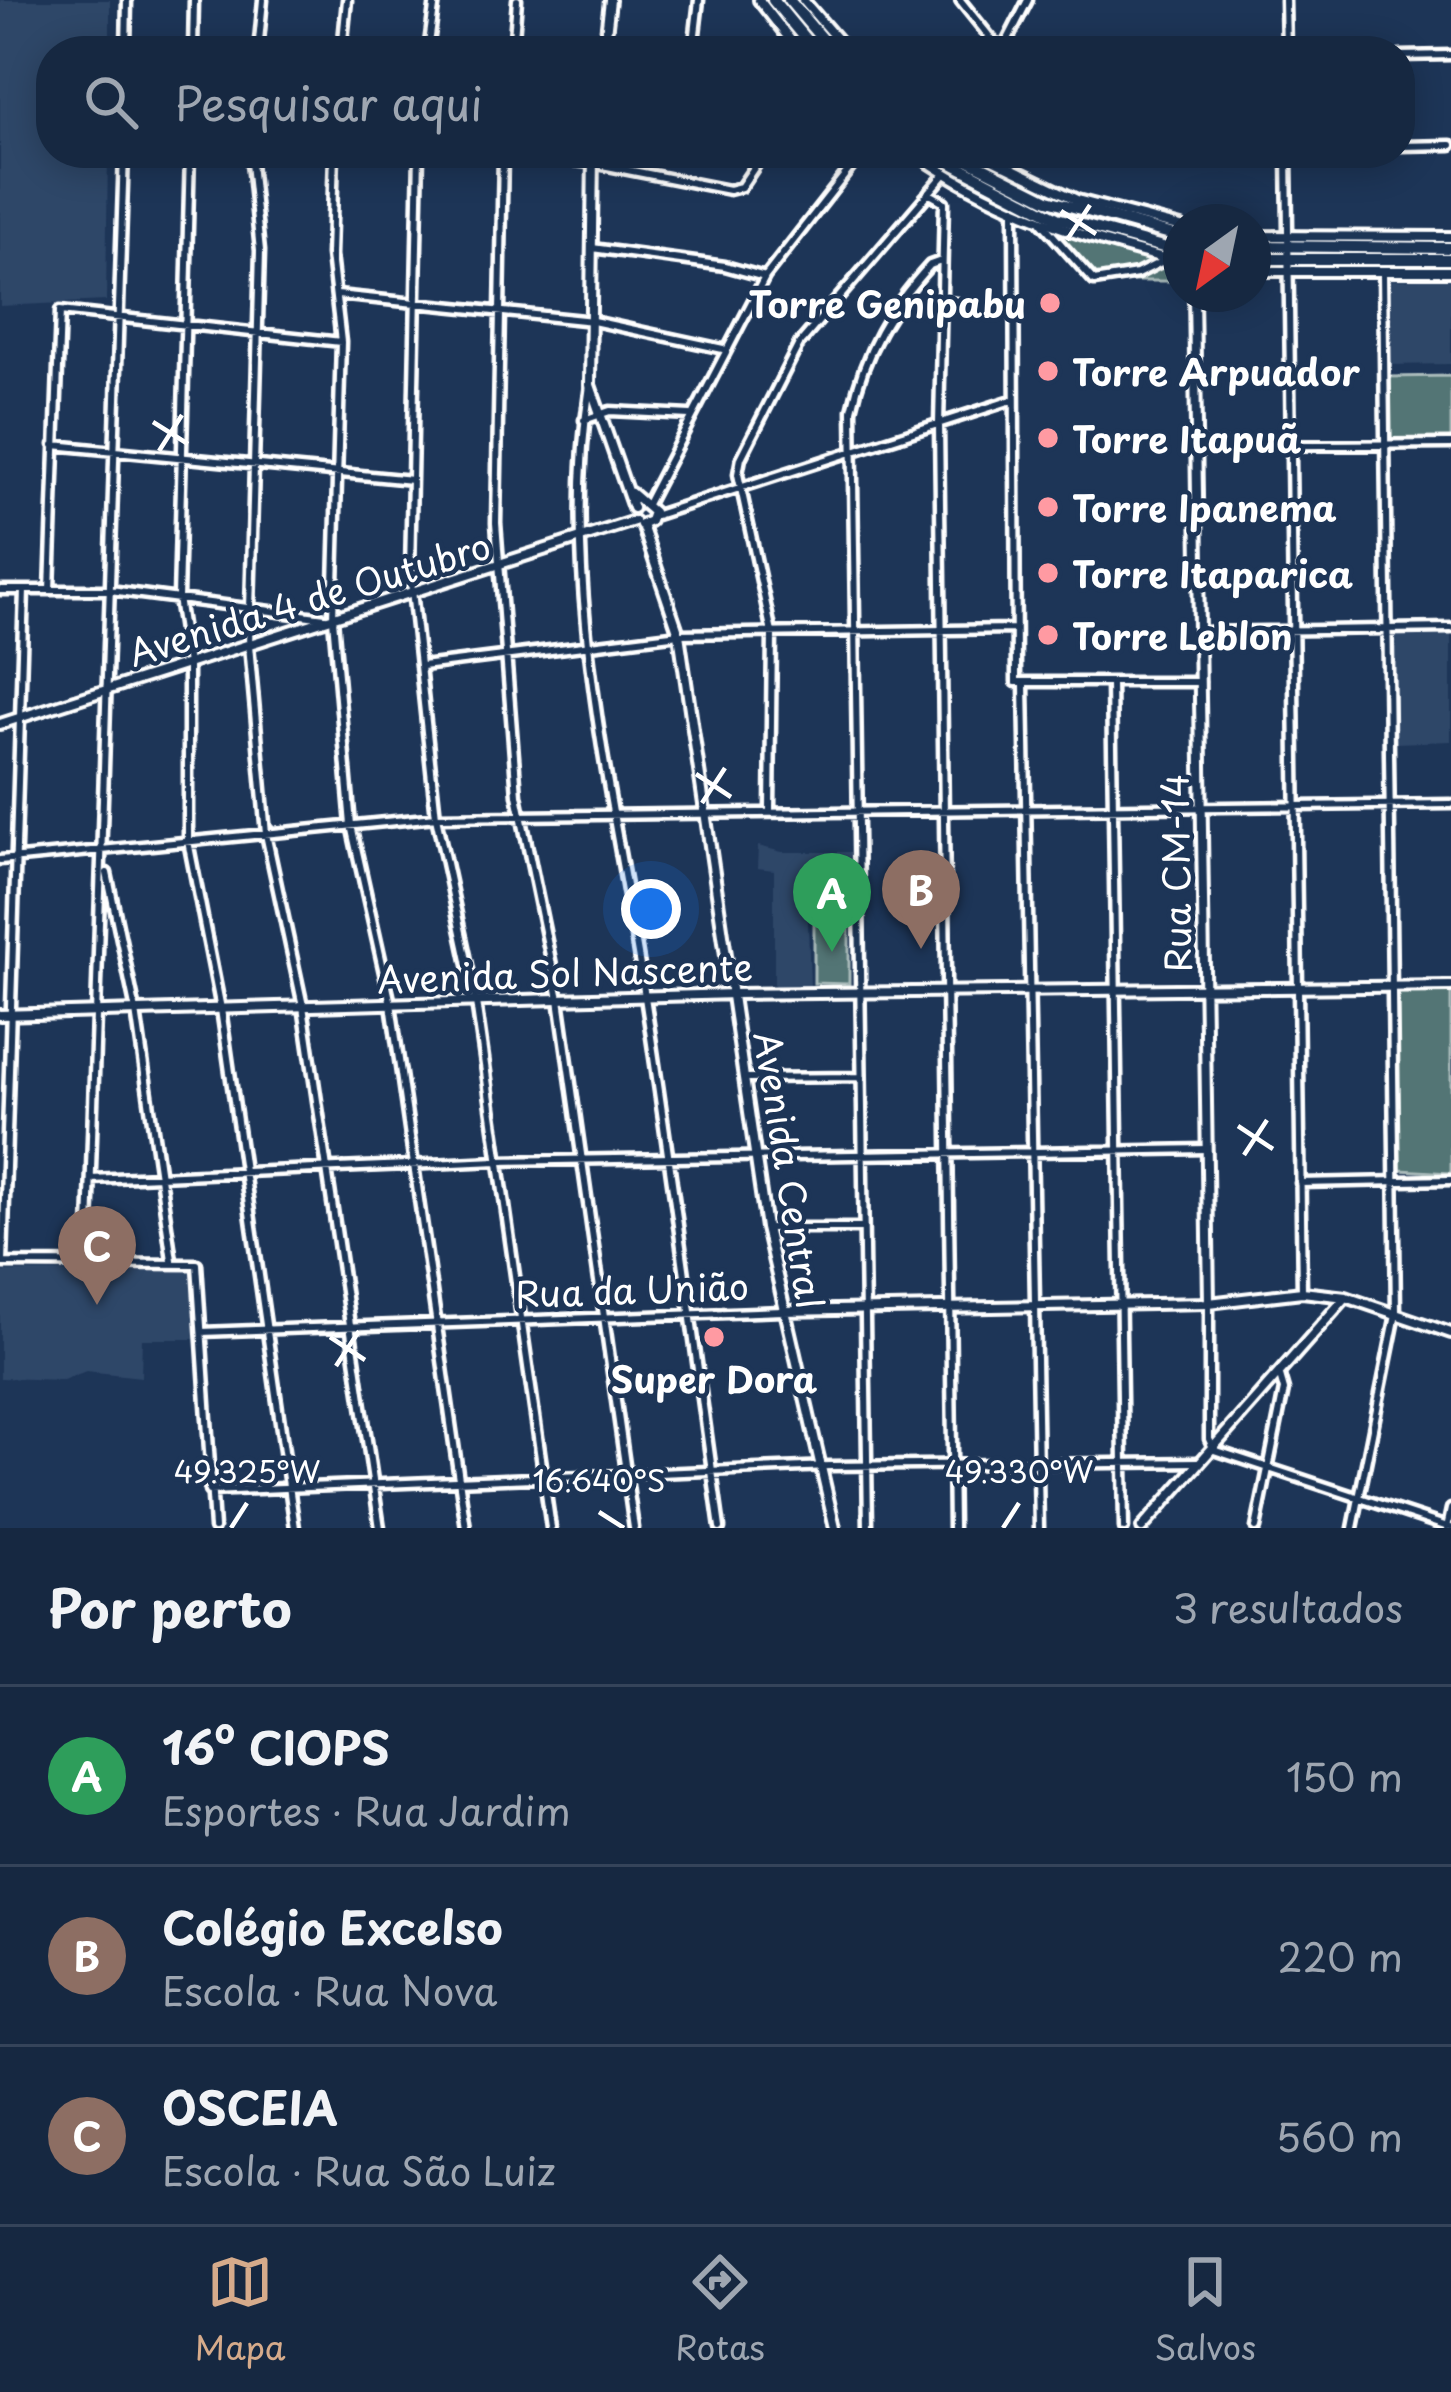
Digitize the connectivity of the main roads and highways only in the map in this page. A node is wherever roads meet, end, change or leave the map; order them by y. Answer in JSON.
{"nodes":[{"id":1,"x":773,"y":0,"type":"edge"},
{"id":2,"x":789,"y":0,"type":"edge"},
{"id":3,"x":803,"y":36,"type":"edge"},
{"id":4,"x":819,"y":36,"type":"edge"},
{"id":5,"x":962,"y":168,"type":"edge"},
{"id":6,"x":982,"y":168,"type":"edge"},
{"id":7,"x":1107,"y":209,"type":"road end"},
{"id":8,"x":1129,"y":226,"type":"junction"},
{"id":9,"x":1163,"y":231,"type":"edge"},
{"id":10,"x":1163,"y":247,"type":"edge"},
{"id":11,"x":1451,"y":248,"type":"edge"},
{"id":12,"x":1271,"y":251,"type":"edge"},
{"id":13,"x":1288,"y":255,"type":"junction"},
{"id":14,"x":1271,"y":257,"type":"edge"},
{"id":15,"x":1451,"y":260,"type":"edge"}],
"edges":[{"from":1,"to":3,"type":"highway"},
{"from":2,"to":4,"type":"highway"},
{"from":5,"to":10,"type":"highway"},
{"from":6,"to":8,"type":"highway"},
{"from":7,"to":8,"type":"highway"},
{"from":8,"to":9,"type":"highway"},
{"from":11,"to":13,"type":"highway"},
{"from":12,"to":13,"type":"highway"},
{"from":13,"to":14,"type":"highway"},
{"from":13,"to":15,"type":"highway"}]}
